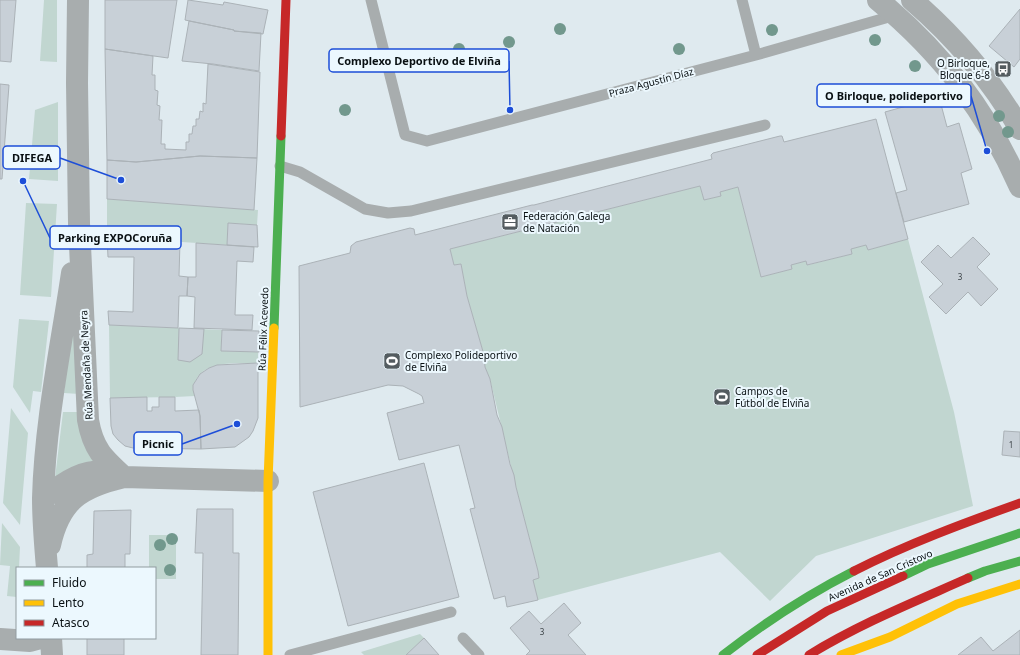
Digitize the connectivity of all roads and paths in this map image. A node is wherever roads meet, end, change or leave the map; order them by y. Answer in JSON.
{"nodes":[{"id":1,"x":78,"y":0,"type":"edge"},
{"id":2,"x":370,"y":0,"type":"edge"},
{"id":3,"x":742,"y":0,"type":"edge"},
{"id":4,"x":878,"y":0,"type":"edge"},
{"id":5,"x":912,"y":0,"type":"edge"},
{"id":6,"x":286,"y":1,"type":"edge"},
{"id":7,"x":896,"y":15,"type":"junction"},
{"id":8,"x":756,"y":54,"type":"junction"},
{"id":9,"x":765,"y":125,"type":"dead end"},
{"id":10,"x":1020,"y":129,"type":"edge"},
{"id":11,"x":280,"y":166,"type":"junction"},
{"id":12,"x":1020,"y":188,"type":"edge"},
{"id":13,"x":79,"y":223,"type":"junction"},
{"id":14,"x":124,"y":477,"type":"junction"},
{"id":15,"x":268,"y":481,"type":"junction"},
{"id":16,"x":43,"y":499,"type":"junction"},
{"id":17,"x":1020,"y":504,"type":"edge"},
{"id":18,"x":1020,"y":533,"type":"edge"},
{"id":19,"x":1020,"y":561,"type":"edge"},
{"id":20,"x":46,"y":566,"type":"edge"},
{"id":21,"x":1020,"y":584,"type":"edge"},
{"id":22,"x":451,"y":612,"type":"dead end"},
{"id":23,"x":463,"y":638,"type":"dead end"},
{"id":24,"x":0,"y":639,"type":"edge"},
{"id":25,"x":37,"y":639,"type":"edge"},
{"id":26,"x":51,"y":639,"type":"edge"},
{"id":27,"x":52,"y":655,"type":"edge"},
{"id":28,"x":268,"y":655,"type":"edge"},
{"id":29,"x":290,"y":655,"type":"edge"},
{"id":30,"x":478,"y":655,"type":"edge"},
{"id":31,"x":723,"y":655,"type":"edge"},
{"id":32,"x":757,"y":655,"type":"edge"},
{"id":33,"x":809,"y":655,"type":"edge"},
{"id":34,"x":841,"y":655,"type":"edge"}],
"edges":[{"from":1,"to":13,"type":"street","name":"Rúa Mendaña de Neyra"},
{"from":2,"to":8,"type":"lane","name":"Praza Agustín Díaz"},
{"from":3,"to":8,"type":"lane"},
{"from":4,"to":7,"type":"street"},
{"from":5,"to":10,"type":"street"},
{"from":6,"to":11,"type":"main road","name":"Rúa Félix Acevedo"},
{"from":7,"to":8,"type":"lane","name":"Praza Agustín Díaz"},
{"from":7,"to":12,"type":"street"},
{"from":9,"to":11,"type":"lane"},
{"from":11,"to":15,"type":"main road","name":"Rúa Félix Acevedo"},
{"from":13,"to":14,"type":"street","name":"Rúa Mendaña de Neyra"},
{"from":13,"to":16,"type":"street","name":"Rúa Mendaña de Neyra"},
{"from":14,"to":15,"type":"street"},
{"from":14,"to":16,"type":"street"},
{"from":14,"to":20,"type":"street"},
{"from":15,"to":28,"type":"main road","name":"Rúa Félix Acevedo"},
{"from":16,"to":20,"type":"street","name":"Rúa Mendaña de Neyra"},
{"from":17,"to":31,"type":"main road"},
{"from":18,"to":32,"type":"main road","name":"Avenida de San Cristovo"},
{"from":19,"to":33,"type":"main road"},
{"from":21,"to":34,"type":"main road"},
{"from":22,"to":29,"type":"lane"},
{"from":23,"to":30,"type":"lane"},
{"from":24,"to":25,"type":"street"},
{"from":26,"to":27,"type":"street"}]}
